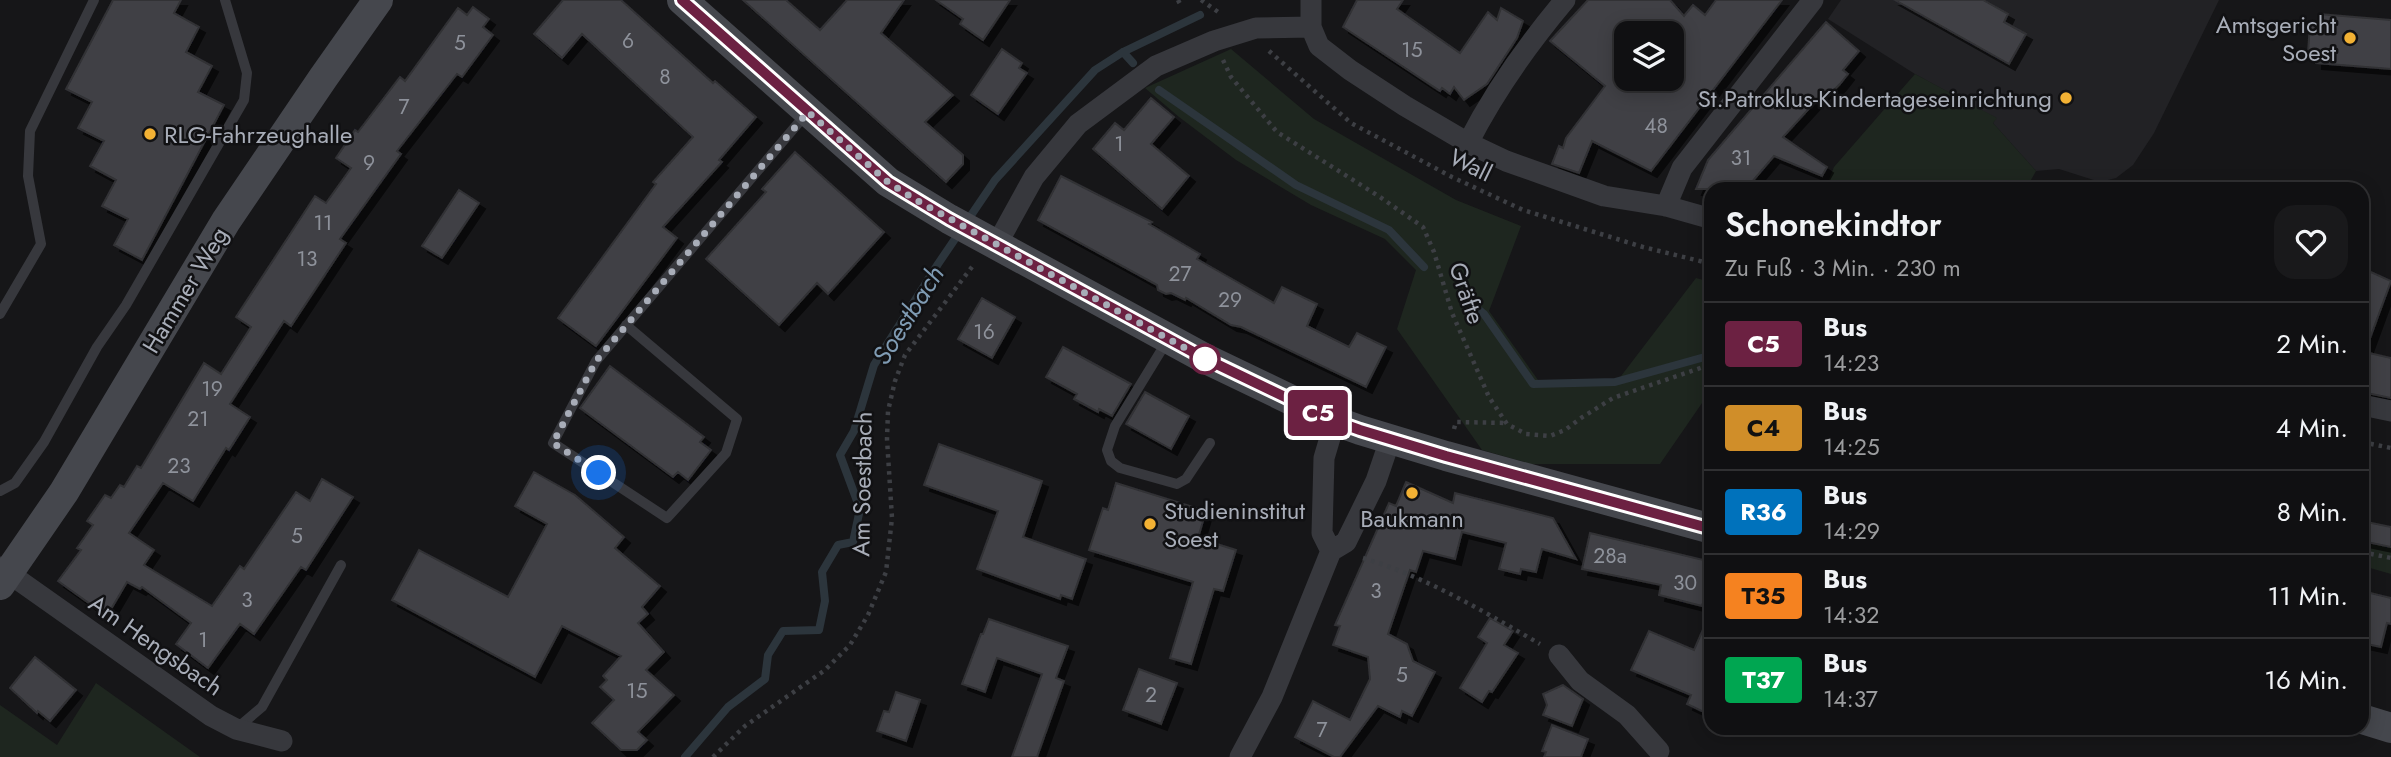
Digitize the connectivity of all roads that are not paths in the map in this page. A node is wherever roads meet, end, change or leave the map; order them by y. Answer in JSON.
{"nodes":[{"id":1,"x":94,"y":0,"type":"edge"},
{"id":2,"x":225,"y":0,"type":"edge"},
{"id":3,"x":378,"y":0,"type":"edge"},
{"id":4,"x":682,"y":0,"type":"edge"},
{"id":5,"x":1311,"y":0,"type":"edge"},
{"id":6,"x":1565,"y":0,"type":"edge"},
{"id":7,"x":1813,"y":0,"type":"edge"},
{"id":8,"x":1311,"y":27,"type":"junction"},
{"id":9,"x":808,"y":112,"type":"junction"},
{"id":10,"x":1468,"y":143,"type":"junction"},
{"id":11,"x":1666,"y":206,"type":"junction"},
{"id":12,"x":1704,"y":217,"type":"edge"},
{"id":13,"x":991,"y":241,"type":"junction"},
{"id":14,"x":0,"y":314,"type":"edge"},
{"id":15,"x":626,"y":326,"type":"junction"},
{"id":16,"x":1168,"y":338,"type":"junction"},
{"id":17,"x":2369,"y":406,"type":"edge"},
{"id":18,"x":2391,"y":411,"type":"edge"},
{"id":19,"x":1335,"y":421,"type":"junction"},
{"id":20,"x":1391,"y":440,"type":"junction"},
{"id":21,"x":1210,"y":443,"type":"dead end"},
{"id":22,"x":0,"y":491,"type":"edge"},
{"id":23,"x":1704,"y":527,"type":"edge"},
{"id":24,"x":1331,"y":551,"type":"junction"},
{"id":25,"x":341,"y":565,"type":"dead end"},
{"id":26,"x":3,"y":575,"type":"edge"},
{"id":27,"x":1559,"y":655,"type":"road end"},
{"id":28,"x":2369,"y":721,"type":"edge"},
{"id":29,"x":2391,"y":728,"type":"edge"},
{"id":30,"x":236,"y":729,"type":"junction"},
{"id":31,"x":282,"y":741,"type":"dead end"},
{"id":32,"x":1661,"y":755,"type":"edge"},
{"id":33,"x":1240,"y":757,"type":"edge"}],
"edges":[{"from":1,"to":14,"type":"lane"},
{"from":2,"to":22,"type":"lane"},
{"from":3,"to":26,"type":"street","name":"Hammer Weg"},
{"from":4,"to":9,"type":"street"},
{"from":5,"to":8,"type":"street"},
{"from":6,"to":10,"type":"street"},
{"from":7,"to":11,"type":"street"},
{"from":8,"to":10,"type":"street"},
{"from":8,"to":13,"type":"street"},
{"from":9,"to":13,"type":"street"},
{"from":9,"to":15,"type":"lane"},
{"from":10,"to":11,"type":"street"},
{"from":11,"to":12,"type":"street"},
{"from":13,"to":16,"type":"street"},
{"from":15,"to":15,"type":"lane"},
{"from":16,"to":19,"type":"street"},
{"from":16,"to":21,"type":"lane"},
{"from":17,"to":18,"type":"street"},
{"from":19,"to":20,"type":"street"},
{"from":19,"to":24,"type":"street"},
{"from":20,"to":23,"type":"street"},
{"from":20,"to":24,"type":"street"},
{"from":24,"to":33,"type":"street"},
{"from":25,"to":30,"type":"lane"},
{"from":26,"to":30,"type":"street","name":"Am Hengsbach"},
{"from":27,"to":32,"type":"street"},
{"from":28,"to":29,"type":"street"},
{"from":30,"to":31,"type":"street","name":"Am Hengsbach"}]}
